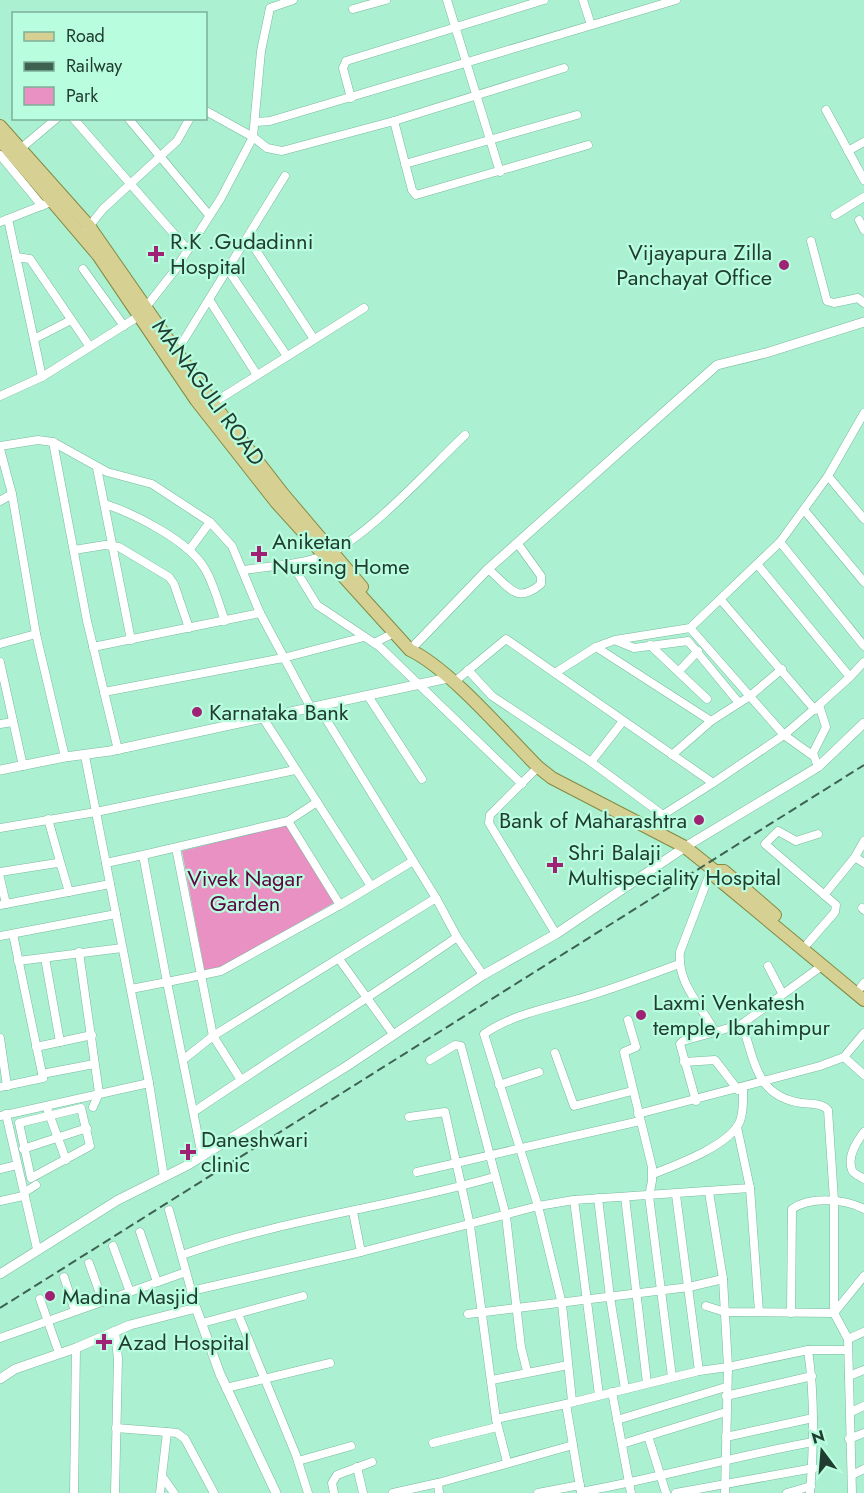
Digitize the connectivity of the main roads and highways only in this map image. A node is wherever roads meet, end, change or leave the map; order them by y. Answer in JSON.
{"nodes":[{"id":1,"x":0,"y":126,"type":"edge"},
{"id":2,"x":0,"y":140,"type":"edge"},
{"id":3,"x":11,"y":153,"type":"edge"},
{"id":4,"x":143,"y":312,"type":"junction"},
{"id":5,"x":328,"y":553,"type":"junction"},
{"id":6,"x":416,"y":650,"type":"junction"},
{"id":7,"x":713,"y":869,"type":"junction"},
{"id":8,"x":863,"y":987,"type":"edge"},
{"id":9,"x":864,"y":1000,"type":"edge"}],
"edges":[{"from":1,"to":3,"type":"main road","name":"MANAGULI ROAD"},
{"from":2,"to":3,"type":"main road","name":"MANAGULI ROAD"},
{"from":3,"to":4,"type":"main road","name":"MANAGULI ROAD"},
{"from":4,"to":5,"type":"main road","name":"MANAGULI ROAD"},
{"from":4,"to":5,"type":"main road","name":"MANAGULI ROAD"},
{"from":5,"to":6,"type":"main road","name":"MANAGULI ROAD"},
{"from":5,"to":6,"type":"main road","name":"MANAGULI ROAD"},
{"from":6,"to":7,"type":"main road","name":"MANAGULI ROAD"},
{"from":7,"to":8,"type":"main road","name":"MANAGULI ROAD"},
{"from":7,"to":9,"type":"main road","name":"MANAGULI ROAD"}]}
